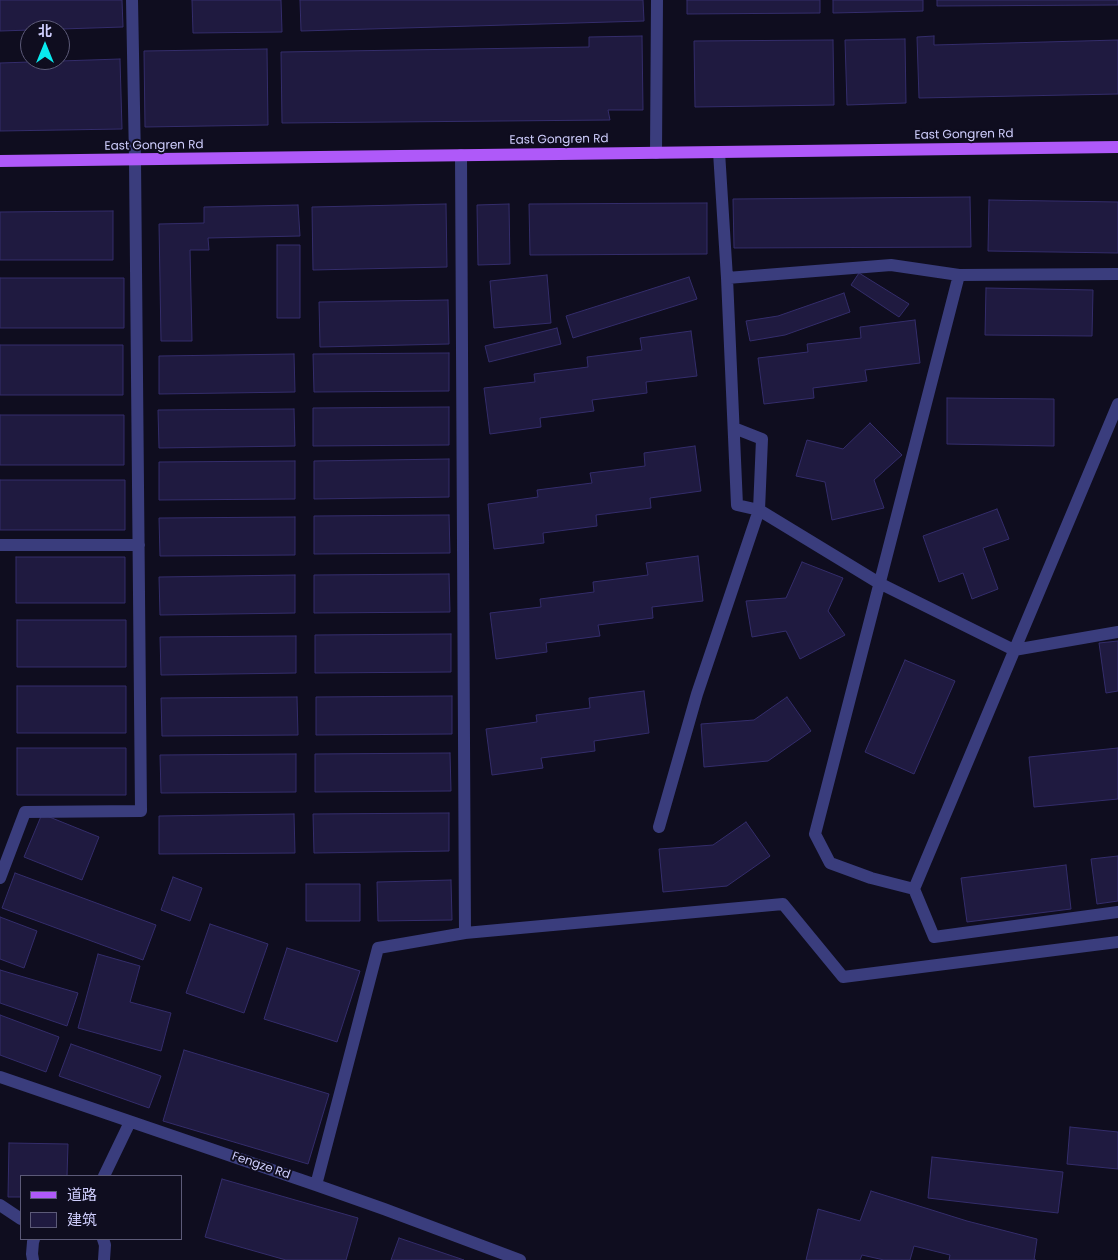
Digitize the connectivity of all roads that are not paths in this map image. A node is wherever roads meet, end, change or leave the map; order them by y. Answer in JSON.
{"nodes":[{"id":1,"x":132,"y":0,"type":"edge"},
{"id":2,"x":656,"y":0,"type":"edge"},
{"id":3,"x":1118,"y":147,"type":"edge"},
{"id":4,"x":719,"y":152,"type":"junction"},
{"id":5,"x":656,"y":153,"type":"junction"},
{"id":6,"x":461,"y":155,"type":"junction"},
{"id":7,"x":135,"y":160,"type":"junction"},
{"id":8,"x":0,"y":161,"type":"edge"},
{"id":9,"x":1118,"y":274,"type":"edge"},
{"id":10,"x":959,"y":275,"type":"junction"},
{"id":11,"x":727,"y":278,"type":"junction"},
{"id":12,"x":1118,"y":404,"type":"edge"},
{"id":13,"x":734,"y":428,"type":"junction"},
{"id":14,"x":759,"y":510,"type":"junction"},
{"id":15,"x":0,"y":545,"type":"edge"},
{"id":16,"x":139,"y":545,"type":"junction"},
{"id":17,"x":879,"y":583,"type":"junction"},
{"id":18,"x":1118,"y":632,"type":"edge"},
{"id":19,"x":1014,"y":650,"type":"junction"},
{"id":20,"x":659,"y":827,"type":"dead end"},
{"id":21,"x":0,"y":878,"type":"edge"},
{"id":22,"x":914,"y":888,"type":"junction"},
{"id":23,"x":1118,"y":912,"type":"edge"},
{"id":24,"x":464,"y":934,"type":"junction"},
{"id":25,"x":1118,"y":942,"type":"edge"},
{"id":26,"x":0,"y":1077,"type":"edge"},
{"id":27,"x":130,"y":1122,"type":"junction"},
{"id":28,"x":104,"y":1175,"type":"edge"},
{"id":29,"x":316,"y":1185,"type":"junction"},
{"id":30,"x":0,"y":1205,"type":"edge"},
{"id":31,"x":20,"y":1218,"type":"edge"},
{"id":32,"x":34,"y":1240,"type":"edge"},
{"id":33,"x":103,"y":1240,"type":"edge"},
{"id":34,"x":33,"y":1260,"type":"edge"},
{"id":35,"x":104,"y":1260,"type":"edge"},
{"id":36,"x":520,"y":1260,"type":"edge"}],
"edges":[{"from":1,"to":7,"type":"street"},
{"from":2,"to":5,"type":"street"},
{"from":3,"to":4,"type":"main road","name":"East Gongren Rd"},
{"from":4,"to":5,"type":"main road","name":"East Gongren Rd"},
{"from":4,"to":11,"type":"street"},
{"from":5,"to":6,"type":"main road","name":"East Gongren Rd"},
{"from":6,"to":7,"type":"main road","name":"East Gongren Rd"},
{"from":6,"to":24,"type":"street"},
{"from":7,"to":8,"type":"main road","name":"East Gongren Rd"},
{"from":7,"to":16,"type":"street"},
{"from":9,"to":10,"type":"street"},
{"from":10,"to":11,"type":"street"},
{"from":10,"to":17,"type":"street"},
{"from":11,"to":13,"type":"street"},
{"from":12,"to":19,"type":"street"},
{"from":13,"to":14,"type":"street"},
{"from":13,"to":14,"type":"street"},
{"from":14,"to":17,"type":"street"},
{"from":14,"to":20,"type":"street"},
{"from":15,"to":16,"type":"street"},
{"from":16,"to":21,"type":"street"},
{"from":17,"to":19,"type":"street"},
{"from":17,"to":22,"type":"street"},
{"from":18,"to":19,"type":"street"},
{"from":19,"to":22,"type":"street"},
{"from":22,"to":23,"type":"street"},
{"from":24,"to":25,"type":"street"},
{"from":24,"to":29,"type":"street"},
{"from":26,"to":27,"type":"street","name":"Fengze Rd"},
{"from":27,"to":28,"type":"street"},
{"from":27,"to":29,"type":"street","name":"Fengze Rd"},
{"from":29,"to":36,"type":"street","name":"Fengze Rd"},
{"from":30,"to":31,"type":"street"},
{"from":32,"to":34,"type":"street"},
{"from":33,"to":35,"type":"street"}]}
